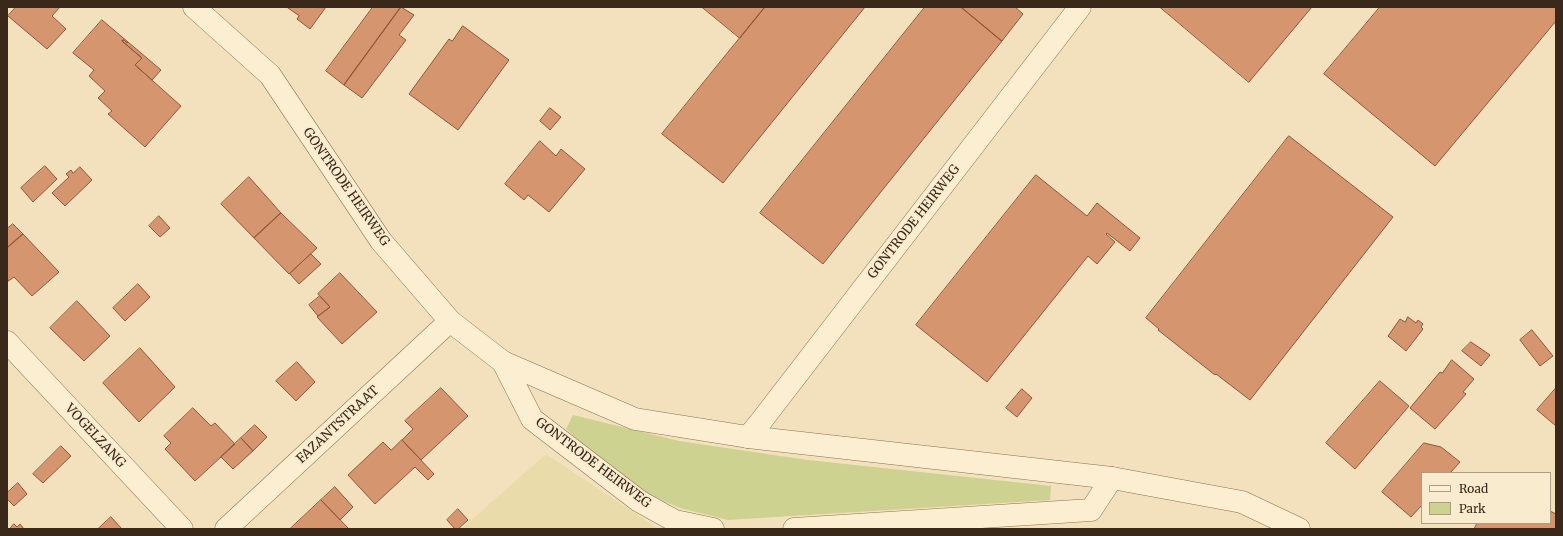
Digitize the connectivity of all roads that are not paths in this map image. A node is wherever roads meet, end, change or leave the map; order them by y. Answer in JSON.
{"nodes":[{"id":1,"x":194,"y":7,"type":"edge"},
{"id":2,"x":1080,"y":7,"type":"edge"},
{"id":3,"x":450,"y":321,"type":"junction"},
{"id":4,"x":7,"y":342,"type":"edge"},
{"id":5,"x":503,"y":362,"type":"junction"},
{"id":6,"x":748,"y":437,"type":"junction"},
{"id":7,"x":1112,"y":478,"type":"junction"},
{"id":8,"x":182,"y":529,"type":"edge"},
{"id":9,"x":226,"y":529,"type":"edge"},
{"id":10,"x":712,"y":529,"type":"edge"},
{"id":11,"x":794,"y":529,"type":"edge"},
{"id":12,"x":1299,"y":529,"type":"edge"}],
"edges":[{"from":1,"to":3,"type":"street","name":"GONTRODE HEIRWEG"},
{"from":2,"to":6,"type":"street","name":"GONTRODE HEIRWEG"},
{"from":3,"to":5,"type":"street","name":"GONTRODE HEIRWEG"},
{"from":3,"to":9,"type":"street","name":"FAZANTSTRAAT"},
{"from":4,"to":8,"type":"street","name":"VOGELZANG"},
{"from":5,"to":6,"type":"street","name":"GONTRODE HEIRWEG"},
{"from":5,"to":10,"type":"street","name":"GONTRODE HEIRWEG"},
{"from":6,"to":7,"type":"street","name":"GONTRODE HEIRWEG"},
{"from":7,"to":11,"type":"street"},
{"from":7,"to":12,"type":"street","name":"GONTRODE HEIRWEG"}]}
